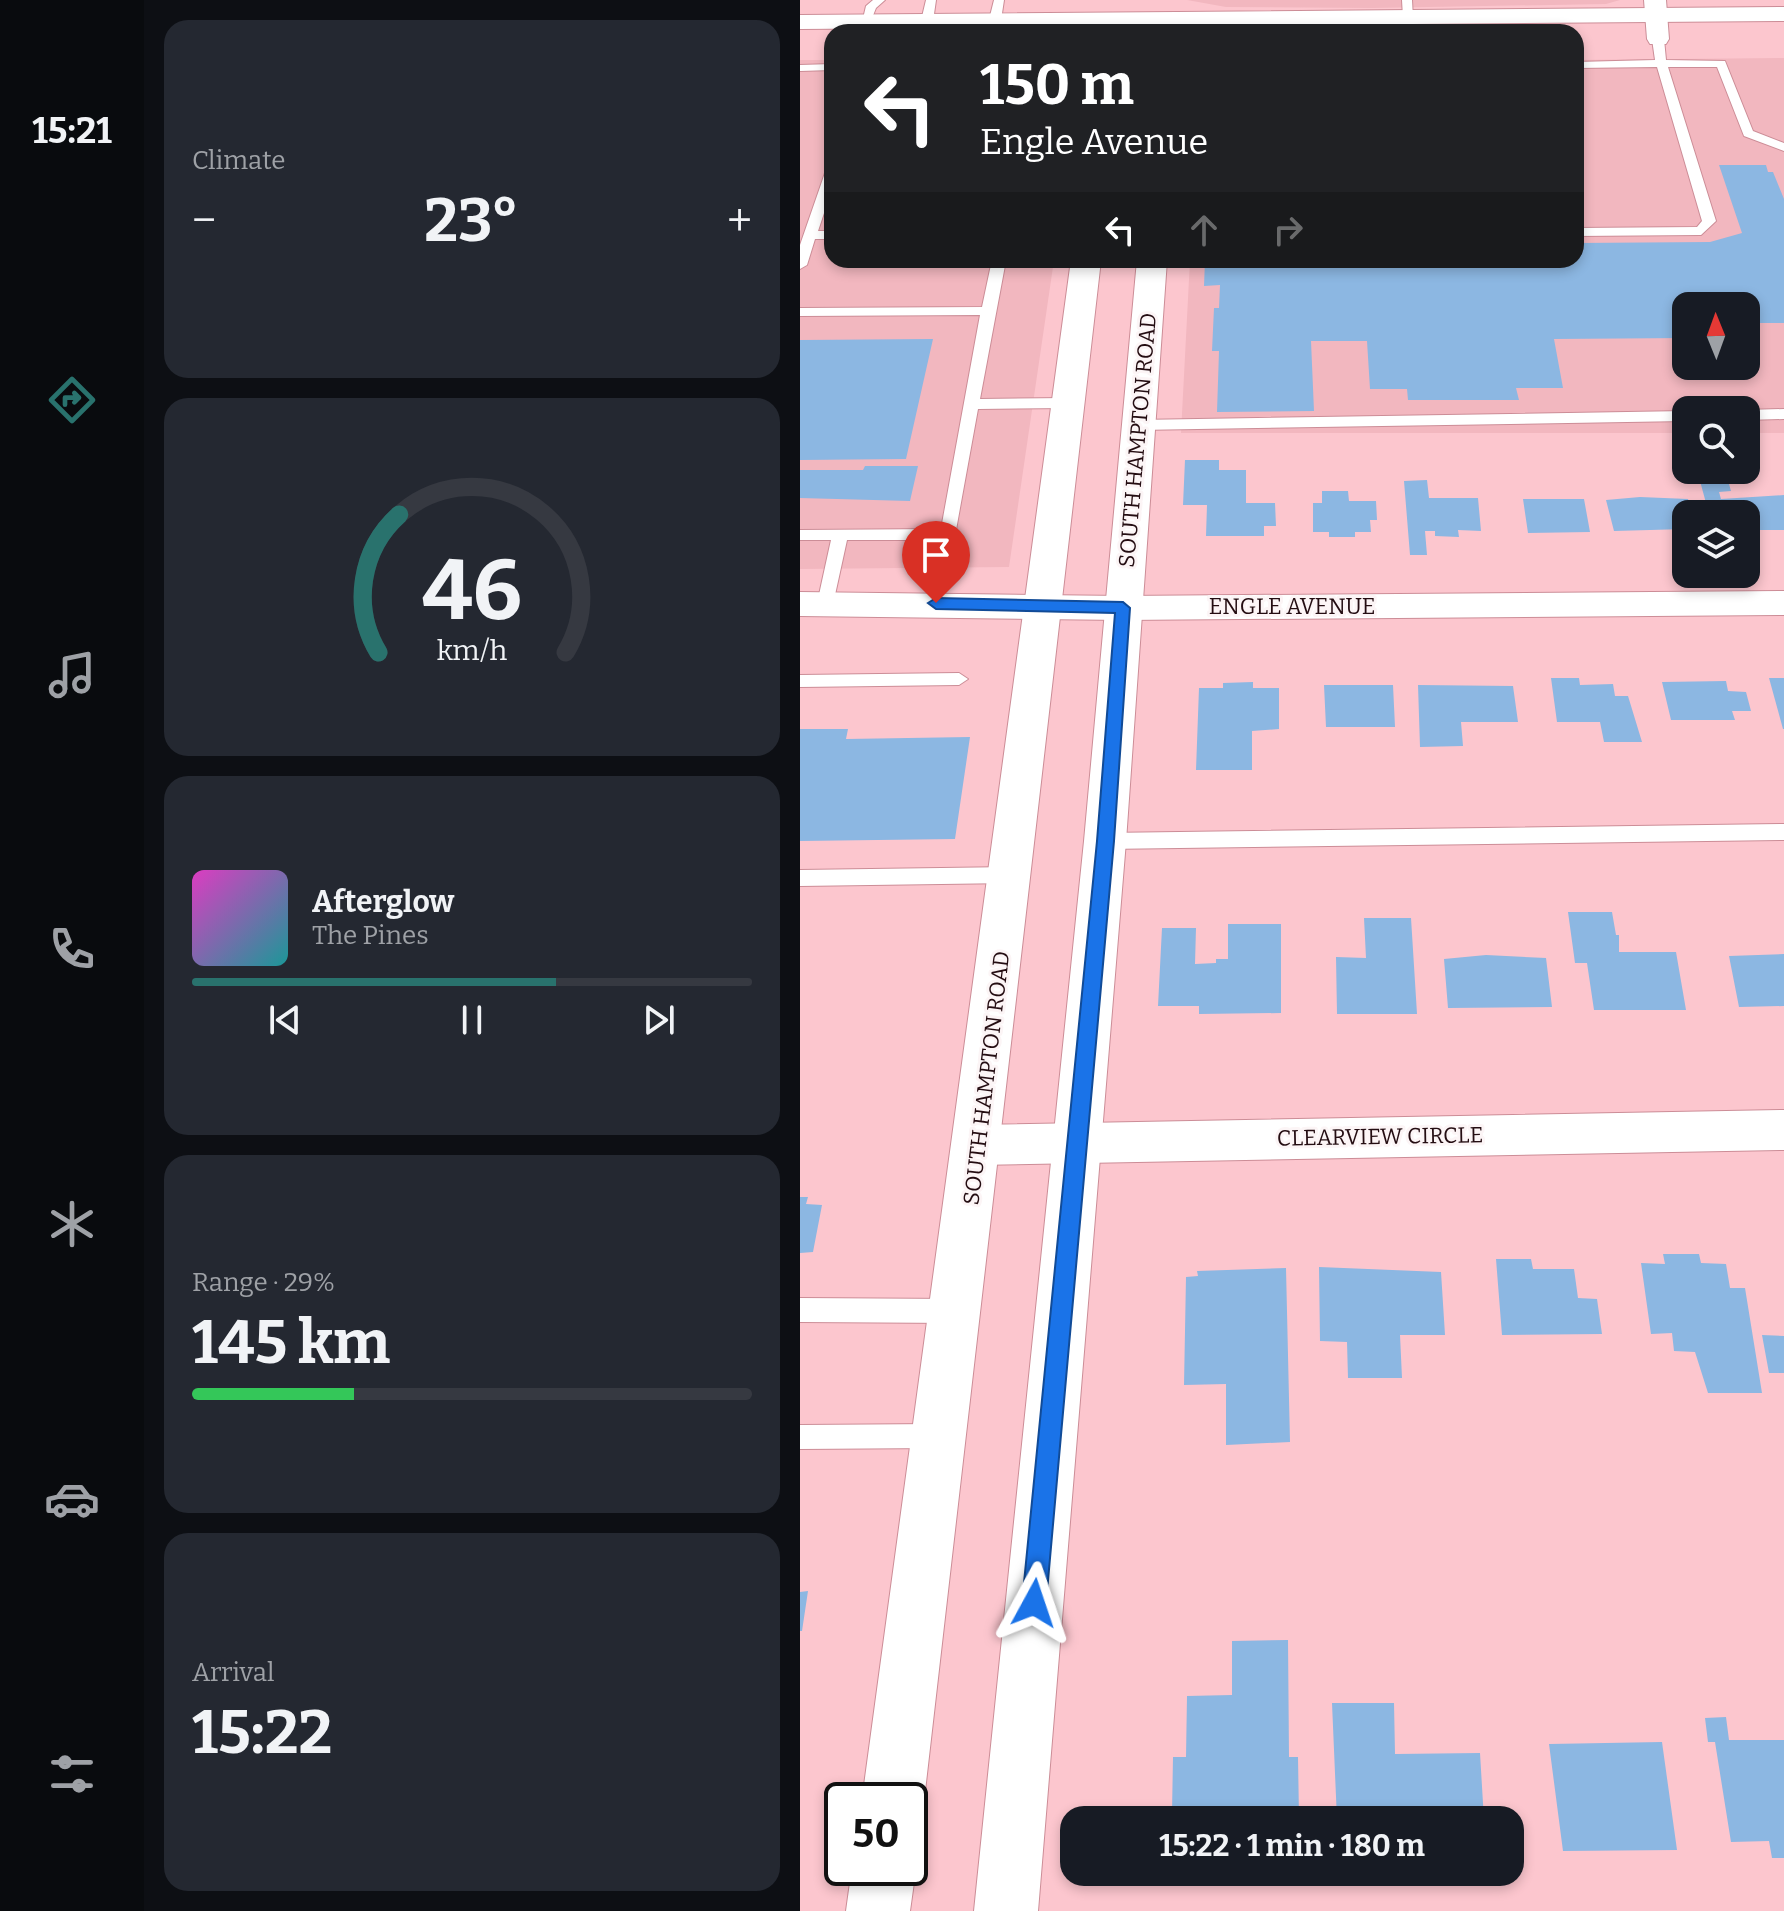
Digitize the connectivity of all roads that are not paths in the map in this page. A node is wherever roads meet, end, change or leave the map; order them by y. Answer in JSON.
{"nodes":[{"id":1,"x":880,"y":0,"type":"edge"},
{"id":2,"x":1408,"y":9,"type":"edge"},
{"id":3,"x":929,"y":10,"type":"edge"},
{"id":4,"x":997,"y":10,"type":"edge"},
{"id":5,"x":1784,"y":14,"type":"edge"},
{"id":6,"x":1118,"y":17,"type":"edge"},
{"id":7,"x":1172,"y":17,"type":"edge"},
{"id":8,"x":866,"y":21,"type":"junction"},
{"id":9,"x":800,"y":22,"type":"edge"},
{"id":10,"x":1658,"y":30,"type":"edge"},
{"id":11,"x":1584,"y":39,"type":"edge"},
{"id":12,"x":1784,"y":39,"type":"edge"},
{"id":13,"x":800,"y":45,"type":"edge"},
{"id":14,"x":824,"y":45,"type":"edge"},
{"id":15,"x":1584,"y":62,"type":"edge"},
{"id":16,"x":824,"y":67,"type":"edge"},
{"id":17,"x":800,"y":68,"type":"edge"},
{"id":18,"x":1781,"y":147,"type":"edge"},
{"id":19,"x":1784,"y":163,"type":"edge"},
{"id":20,"x":824,"y":195,"type":"edge"},
{"id":21,"x":1584,"y":232,"type":"edge"},
{"id":22,"x":811,"y":235,"type":"junction"},
{"id":23,"x":824,"y":235,"type":"edge"},
{"id":24,"x":800,"y":265,"type":"edge"},
{"id":25,"x":997,"y":268,"type":"edge"},
{"id":26,"x":1085,"y":268,"type":"edge"},
{"id":27,"x":1151,"y":268,"type":"edge"},
{"id":28,"x":988,"y":311,"type":"junction"},
{"id":29,"x":800,"y":312,"type":"edge"},
{"id":30,"x":1067,"y":403,"type":"junction"},
{"id":31,"x":972,"y":404,"type":"junction"},
{"id":32,"x":1784,"y":414,"type":"edge"},
{"id":33,"x":1760,"y":415,"type":"edge"},
{"id":34,"x":1672,"y":416,"type":"edge"},
{"id":35,"x":1138,"y":425,"type":"junction"},
{"id":36,"x":948,"y":534,"type":"junction"},
{"id":37,"x":800,"y":535,"type":"edge"},
{"id":38,"x":840,"y":535,"type":"junction"},
{"id":39,"x":936,"y":603,"type":"junction"},
{"id":40,"x":1784,"y":603,"type":"edge"},
{"id":41,"x":812,"y":604,"type":"edge"},
{"id":42,"x":1044,"y":605,"type":"junction"},
{"id":43,"x":1123,"y":608,"type":"junction"},
{"id":44,"x":959,"y":679,"type":"dead end"},
{"id":45,"x":800,"y":681,"type":"edge"},
{"id":46,"x":1784,"y":832,"type":"edge"},
{"id":47,"x":1105,"y":841,"type":"junction"},
{"id":48,"x":1012,"y":875,"type":"junction"},
{"id":49,"x":800,"y":878,"type":"edge"},
{"id":50,"x":1784,"y":1130,"type":"edge"},
{"id":51,"x":1077,"y":1141,"type":"junction"},
{"id":52,"x":975,"y":1145,"type":"junction"},
{"id":53,"x":800,"y":1310,"type":"edge"},
{"id":54,"x":959,"y":1311,"type":"junction"},
{"id":55,"x":942,"y":1436,"type":"junction"},
{"id":56,"x":800,"y":1437,"type":"edge"},
{"id":57,"x":895,"y":1782,"type":"edge"},
{"id":58,"x":881,"y":1886,"type":"edge"},
{"id":59,"x":878,"y":1911,"type":"edge"},
{"id":60,"x":1006,"y":1911,"type":"edge"}],
"edges":[{"from":1,"to":8,"type":"lane"},
{"from":2,"to":7,"type":"main road"},
{"from":2,"to":10,"type":"main road"},
{"from":3,"to":4,"type":"main road"},
{"from":3,"to":8,"type":"main road"},
{"from":4,"to":6,"type":"main road"},
{"from":5,"to":10,"type":"main road"},
{"from":6,"to":7,"type":"main road"},
{"from":8,"to":9,"type":"main road"},
{"from":10,"to":11,"type":"main road"},
{"from":10,"to":12,"type":"main road"},
{"from":10,"to":15,"type":"lane"},
{"from":10,"to":18,"type":"lane"},
{"from":10,"to":21,"type":"lane"},
{"from":13,"to":14,"type":"main road"},
{"from":16,"to":17,"type":"lane"},
{"from":18,"to":19,"type":"lane"},
{"from":20,"to":22,"type":"lane"},
{"from":22,"to":23,"type":"lane"},
{"from":22,"to":24,"type":"lane"},
{"from":25,"to":28,"type":"lane"},
{"from":26,"to":30,"type":"main road","name":"SOUTH HAMPTON ROAD"},
{"from":27,"to":35,"type":"main road","name":"SOUTH HAMPTON ROAD"},
{"from":28,"to":29,"type":"lane"},
{"from":28,"to":31,"type":"lane"},
{"from":30,"to":31,"type":"lane"},
{"from":30,"to":42,"type":"main road","name":"SOUTH HAMPTON ROAD"},
{"from":31,"to":36,"type":"lane"},
{"from":32,"to":33,"type":"lane"},
{"from":34,"to":35,"type":"lane"},
{"from":35,"to":43,"type":"main road","name":"SOUTH HAMPTON ROAD"},
{"from":36,"to":38,"type":"lane"},
{"from":36,"to":39,"type":"lane"},
{"from":37,"to":38,"type":"lane"},
{"from":38,"to":41,"type":"lane"},
{"from":39,"to":41,"type":"street","name":"ENGLE AVENUE"},
{"from":39,"to":42,"type":"street","name":"ENGLE AVENUE"},
{"from":40,"to":43,"type":"street","name":"ENGLE AVENUE"},
{"from":42,"to":43,"type":"street","name":"ENGLE AVENUE"},
{"from":42,"to":48,"type":"main road","name":"SOUTH HAMPTON ROAD"},
{"from":43,"to":47,"type":"main road","name":"SOUTH HAMPTON ROAD"},
{"from":44,"to":45,"type":"lane"},
{"from":46,"to":47,"type":"lane"},
{"from":47,"to":51,"type":"main road","name":"SOUTH HAMPTON ROAD"},
{"from":48,"to":49,"type":"lane"},
{"from":48,"to":52,"type":"main road","name":"SOUTH HAMPTON ROAD"},
{"from":50,"to":51,"type":"street","name":"CLEARVIEW CIRCLE"},
{"from":51,"to":52,"type":"street","name":"CLEARVIEW CIRCLE"},
{"from":51,"to":60,"type":"main road","name":"SOUTH HAMPTON ROAD"},
{"from":52,"to":54,"type":"main road","name":"SOUTH HAMPTON ROAD"},
{"from":53,"to":54,"type":"lane"},
{"from":54,"to":55,"type":"main road","name":"SOUTH HAMPTON ROAD"},
{"from":55,"to":56,"type":"lane"},
{"from":55,"to":57,"type":"main road","name":"SOUTH HAMPTON ROAD"},
{"from":58,"to":59,"type":"main road"}]}
